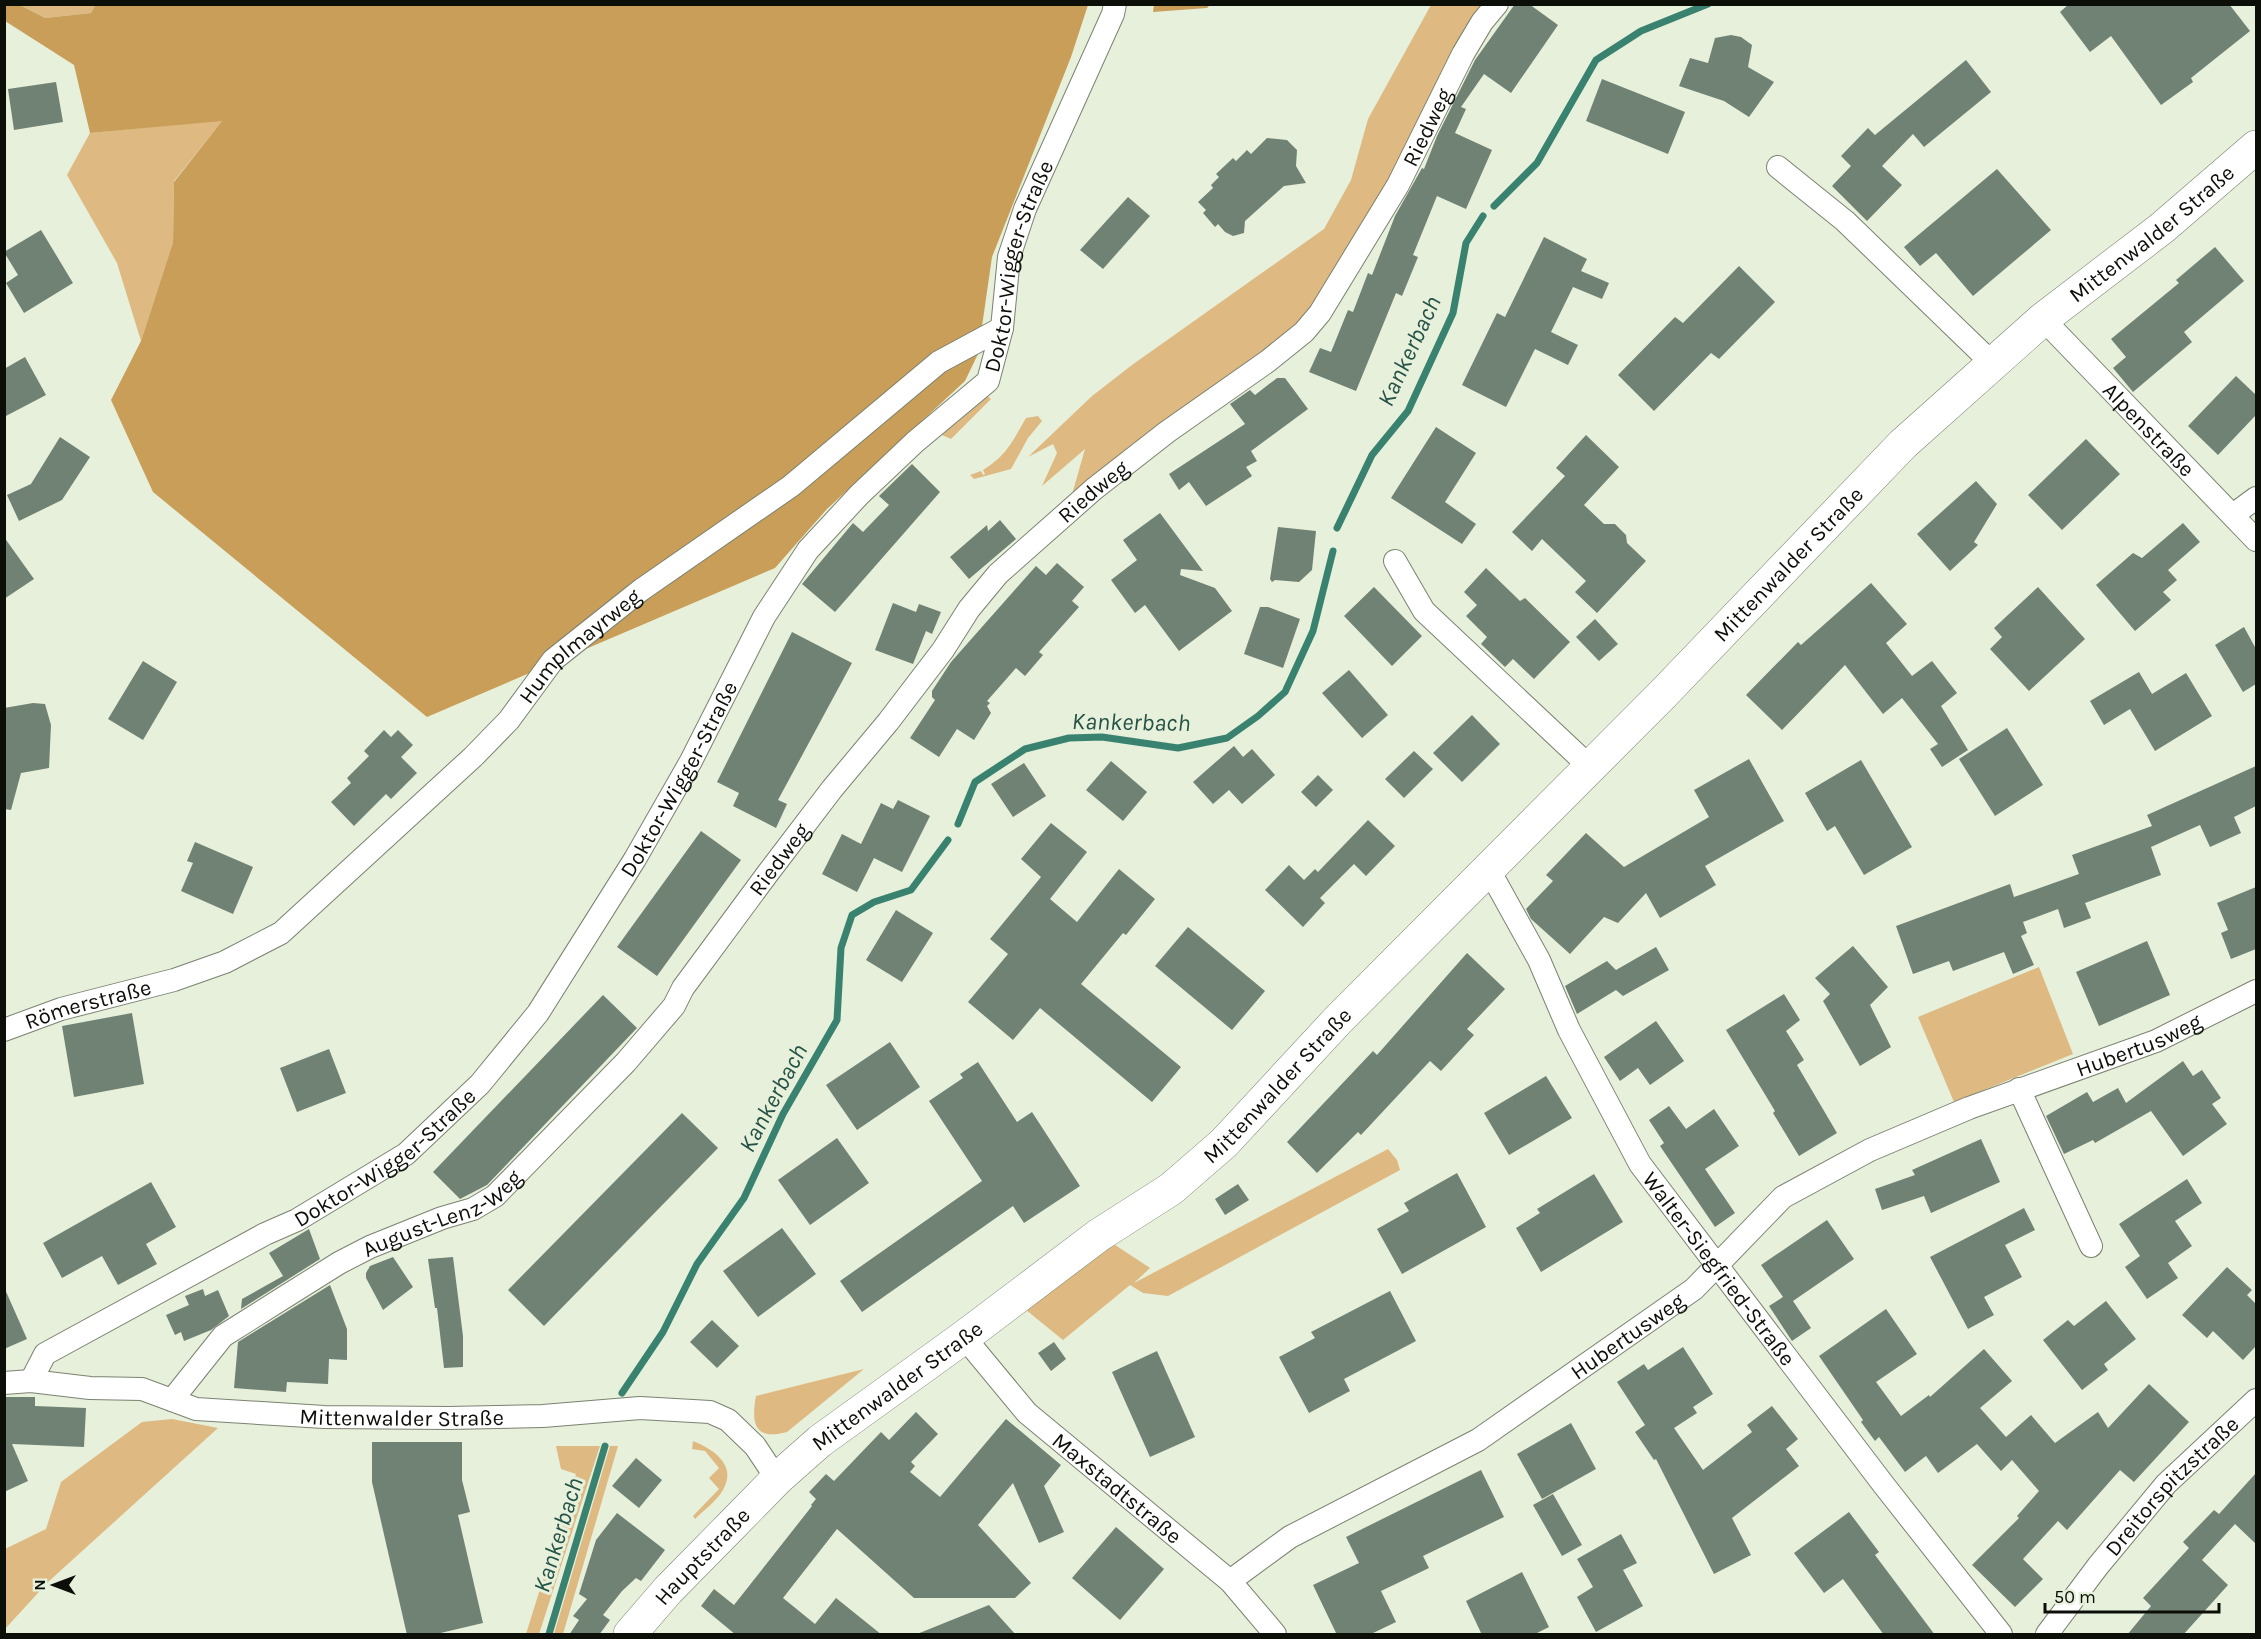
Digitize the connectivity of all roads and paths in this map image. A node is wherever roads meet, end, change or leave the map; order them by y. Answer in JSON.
{"nodes":[{"id":1,"x":1497,"y":4,"type":"edge"},
{"id":2,"x":1116,"y":8,"type":"edge"},
{"id":3,"x":2256,"y":147,"type":"edge"},
{"id":4,"x":1778,"y":167,"type":"dead end"},
{"id":5,"x":2043,"y":319,"type":"junction"},
{"id":6,"x":1002,"y":328,"type":"junction"},
{"id":7,"x":1993,"y":364,"type":"junction"},
{"id":8,"x":2256,"y":498,"type":"edge"},
{"id":9,"x":2233,"y":516,"type":"junction"},
{"id":10,"x":2256,"y":540,"type":"edge"},
{"id":11,"x":1395,"y":561,"type":"dead end"},
{"id":12,"x":1590,"y":767,"type":"junction"},
{"id":13,"x":1489,"y":870,"type":"junction"},
{"id":14,"x":174,"y":980,"type":"joint"},
{"id":15,"x":683,"y":988,"type":"joint"},
{"id":16,"x":2256,"y":991,"type":"edge"},
{"id":17,"x":4,"y":1030,"type":"edge"},
{"id":18,"x":2019,"y":1089,"type":"junction"},
{"id":19,"x":2091,"y":1246,"type":"dead end"},
{"id":20,"x":1717,"y":1267,"type":"junction"},
{"id":21,"x":964,"y":1337,"type":"junction"},
{"id":22,"x":31,"y":1381,"type":"junction"},
{"id":23,"x":4,"y":1383,"type":"edge"},
{"id":24,"x":172,"y":1400,"type":"junction"},
{"id":25,"x":2256,"y":1400,"type":"edge"},
{"id":26,"x":777,"y":1479,"type":"junction"},
{"id":27,"x":1230,"y":1581,"type":"junction"},
{"id":28,"x":630,"y":1635,"type":"edge"},
{"id":29,"x":1275,"y":1635,"type":"edge"},
{"id":30,"x":2001,"y":1635,"type":"edge"},
{"id":31,"x":2048,"y":1635,"type":"edge"}],
"edges":[{"from":1,"to":15,"type":"street","name":"Riedweg"},
{"from":2,"to":6,"type":"street","name":"Doktor-Wigger-Straße"},
{"from":3,"to":5,"type":"main road","name":"Mittenwalder Straße"},
{"from":4,"to":7,"type":"street"},
{"from":5,"to":7,"type":"main road","name":"Mittenwalder Straße"},
{"from":5,"to":9,"type":"street","name":"Alpenstraße"},
{"from":6,"to":14,"type":"street","name":"Humplmayrweg"},
{"from":6,"to":22,"type":"street","name":"Doktor-Wigger-Straße"},
{"from":7,"to":12,"type":"main road","name":"Mittenwalder Straße"},
{"from":8,"to":9,"type":"street"},
{"from":9,"to":10,"type":"street","name":"Alpenstraße"},
{"from":11,"to":12,"type":"street"},
{"from":12,"to":13,"type":"main road","name":"Mittenwalder Straße"},
{"from":13,"to":20,"type":"street","name":"Walter-Siegfried-Straße"},
{"from":13,"to":21,"type":"main road","name":"Mittenwalder Straße"},
{"from":14,"to":17,"type":"street","name":"Römerstraße"},
{"from":15,"to":24,"type":"street","name":"August-Lenz-Weg"},
{"from":16,"to":18,"type":"street","name":"Hubertusweg"},
{"from":18,"to":19,"type":"street"},
{"from":18,"to":20,"type":"street","name":"Hubertusweg"},
{"from":20,"to":27,"type":"street","name":"Hubertusweg"},
{"from":20,"to":30,"type":"street","name":"Walter-Siegfried-Straße"},
{"from":21,"to":26,"type":"main road","name":"Mittenwalder Straße"},
{"from":21,"to":27,"type":"street","name":"Maxstadtstraße"},
{"from":22,"to":23,"type":"street","name":"Mittenwalder Straße"},
{"from":22,"to":24,"type":"street","name":"Mittenwalder Straße"},
{"from":24,"to":26,"type":"street","name":"Mittenwalder Straße"},
{"from":25,"to":31,"type":"street","name":"Dreitorspitzstraße"},
{"from":26,"to":28,"type":"main road","name":"Hauptstraße"},
{"from":27,"to":29,"type":"street","name":"Maxstadtstraße"}]}
